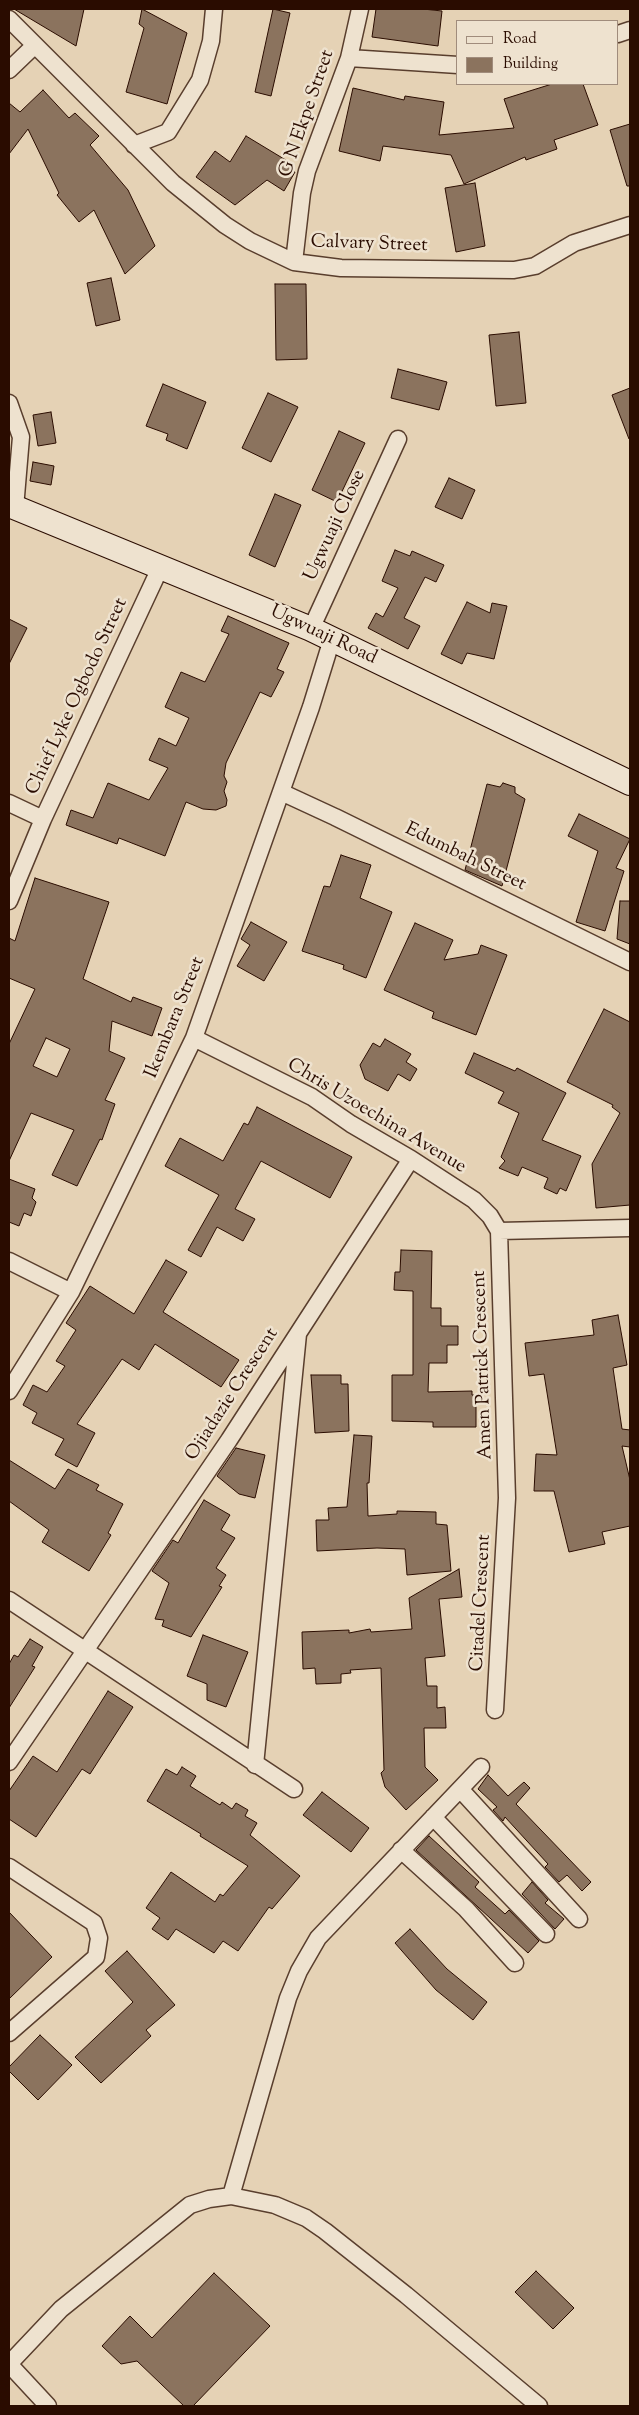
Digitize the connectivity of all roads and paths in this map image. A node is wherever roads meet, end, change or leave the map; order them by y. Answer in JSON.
{"nodes":[{"id":1,"x":214,"y":9,"type":"edge"},
{"id":2,"x":360,"y":9,"type":"edge"},
{"id":3,"x":9,"y":19,"type":"edge"},
{"id":4,"x":34,"y":46,"type":"junction"},
{"id":5,"x":349,"y":58,"type":"junction"},
{"id":6,"x":456,"y":65,"type":"edge"},
{"id":7,"x":9,"y":70,"type":"edge"},
{"id":8,"x":134,"y":145,"type":"junction"},
{"id":9,"x":630,"y":225,"type":"edge"},
{"id":10,"x":294,"y":262,"type":"junction"},
{"id":11,"x":9,"y":403,"type":"edge"},
{"id":12,"x":398,"y":439,"type":"dead end"},
{"id":13,"x":12,"y":506,"type":"edge"},
{"id":14,"x":161,"y":566,"type":"junction"},
{"id":15,"x":311,"y":629,"type":"junction"},
{"id":16,"x":332,"y":639,"type":"junction"},
{"id":17,"x":630,"y":783,"type":"edge"},
{"id":18,"x":281,"y":792,"type":"junction"},
{"id":19,"x":9,"y":803,"type":"edge"},
{"id":20,"x":43,"y":819,"type":"junction"},
{"id":21,"x":9,"y":901,"type":"edge"},
{"id":22,"x":630,"y":962,"type":"edge"},
{"id":23,"x":194,"y":1038,"type":"junction"},
{"id":24,"x":411,"y":1159,"type":"junction"},
{"id":25,"x":630,"y":1228,"type":"edge"},
{"id":26,"x":499,"y":1231,"type":"junction"},
{"id":27,"x":9,"y":1261,"type":"edge"},
{"id":28,"x":71,"y":1292,"type":"junction"},
{"id":29,"x":299,"y":1332,"type":"junction"},
{"id":30,"x":9,"y":1391,"type":"edge"},
{"id":31,"x":507,"y":1498,"type":"joint"},
{"id":32,"x":9,"y":1600,"type":"edge"},
{"id":33,"x":84,"y":1651,"type":"junction"},
{"id":34,"x":495,"y":1710,"type":"dead end"},
{"id":35,"x":9,"y":1762,"type":"edge"},
{"id":36,"x":255,"y":1765,"type":"junction"},
{"id":37,"x":481,"y":1767,"type":"dead end"},
{"id":38,"x":294,"y":1789,"type":"dead end"},
{"id":39,"x":460,"y":1789,"type":"junction"},
{"id":40,"x":433,"y":1817,"type":"junction"},
{"id":41,"x":401,"y":1850,"type":"junction"},
{"id":42,"x":9,"y":1868,"type":"edge"},
{"id":43,"x":579,"y":1919,"type":"dead end"},
{"id":44,"x":546,"y":1934,"type":"dead end"},
{"id":45,"x":516,"y":1963,"type":"dead end"},
{"id":46,"x":9,"y":2033,"type":"edge"},
{"id":47,"x":231,"y":2196,"type":"junction"},
{"id":48,"x":48,"y":2406,"type":"edge"},
{"id":49,"x":539,"y":2406,"type":"edge"}],
"edges":[{"from":1,"to":8,"type":"street"},
{"from":2,"to":5,"type":"street","name":"G N Ekpe Street"},
{"from":3,"to":4,"type":"street","name":"Calvary Street"},
{"from":4,"to":7,"type":"street"},
{"from":4,"to":8,"type":"street","name":"Calvary Street"},
{"from":5,"to":6,"type":"street"},
{"from":5,"to":10,"type":"street","name":"G N Ekpe Street"},
{"from":8,"to":10,"type":"street","name":"Calvary Street"},
{"from":9,"to":10,"type":"street","name":"Calvary Street"},
{"from":11,"to":13,"type":"street"},
{"from":12,"to":15,"type":"street","name":"Ugwuaji Close"},
{"from":13,"to":14,"type":"main road","name":"Ugwuaji Road"},
{"from":14,"to":15,"type":"main road","name":"Ugwuaji Road"},
{"from":14,"to":20,"type":"street","name":"Chief Lyke Ogbodo Street"},
{"from":15,"to":16,"type":"main road","name":"Ugwuaji Road"},
{"from":16,"to":17,"type":"main road","name":"Ugwuaji Road"},
{"from":16,"to":18,"type":"street","name":"Ikembara Street"},
{"from":18,"to":22,"type":"street","name":"Edumbah Street"},
{"from":18,"to":23,"type":"street","name":"Ikembara Street"},
{"from":19,"to":20,"type":"street"},
{"from":20,"to":21,"type":"street","name":"Chief Lyke Ogbodo Street"},
{"from":23,"to":24,"type":"street","name":"Chris Uzoechina Avenue"},
{"from":23,"to":28,"type":"street","name":"Ikembara Street"},
{"from":24,"to":26,"type":"street","name":"Chris Uzoechina Avenue"},
{"from":24,"to":29,"type":"street","name":"Ojiadazie Crescent"},
{"from":25,"to":26,"type":"street"},
{"from":26,"to":31,"type":"street","name":"Amen Patrick Crescent"},
{"from":27,"to":28,"type":"street"},
{"from":28,"to":30,"type":"street","name":"Ikembara Street"},
{"from":29,"to":33,"type":"street","name":"Ojiadazie Crescent"},
{"from":29,"to":36,"type":"street"},
{"from":31,"to":34,"type":"street","name":"Citadel Crescent"},
{"from":32,"to":33,"type":"street"},
{"from":33,"to":35,"type":"street","name":"Ojiadazie Crescent"},
{"from":33,"to":36,"type":"street"},
{"from":36,"to":38,"type":"street"},
{"from":37,"to":39,"type":"street"},
{"from":39,"to":40,"type":"street"},
{"from":39,"to":43,"type":"street"},
{"from":40,"to":41,"type":"street"},
{"from":40,"to":44,"type":"street"},
{"from":41,"to":45,"type":"street"},
{"from":41,"to":47,"type":"street"},
{"from":42,"to":46,"type":"street"},
{"from":47,"to":48,"type":"street"},
{"from":47,"to":49,"type":"street"}]}
